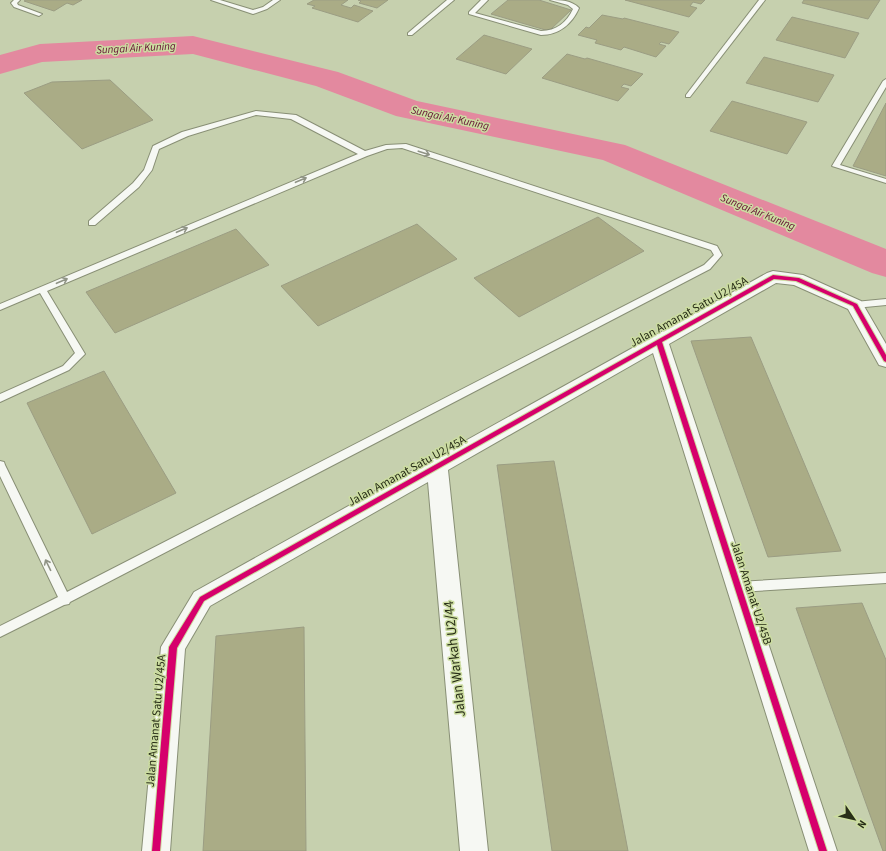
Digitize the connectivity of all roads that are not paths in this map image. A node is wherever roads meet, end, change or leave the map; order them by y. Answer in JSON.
{"nodes":[{"id":1,"x":17,"y":0,"type":"edge"},
{"id":2,"x":214,"y":0,"type":"edge"},
{"id":3,"x":277,"y":0,"type":"edge"},
{"id":4,"x":451,"y":0,"type":"edge"},
{"id":5,"x":485,"y":0,"type":"edge"},
{"id":6,"x":553,"y":0,"type":"edge"},
{"id":7,"x":762,"y":0,"type":"edge"},
{"id":8,"x":39,"y":14,"type":"dead end"},
{"id":9,"x":410,"y":34,"type":"dead end"},
{"id":10,"x":886,"y":81,"type":"edge"},
{"id":11,"x":688,"y":96,"type":"dead end"},
{"id":12,"x":364,"y":154,"type":"junction"},
{"id":13,"x":886,"y":181,"type":"edge"},
{"id":14,"x":92,"y":223,"type":"dead end"},
{"id":15,"x":42,"y":289,"type":"junction"},
{"id":16,"x":886,"y":302,"type":"edge"},
{"id":17,"x":855,"y":305,"type":"junction"},
{"id":18,"x":0,"y":307,"type":"edge"},
{"id":19,"x":659,"y":342,"type":"junction"},
{"id":20,"x":886,"y":360,"type":"edge"},
{"id":21,"x":0,"y":398,"type":"edge"},
{"id":22,"x":0,"y":465,"type":"edge"},
{"id":23,"x":437,"y":467,"type":"junction"},
{"id":24,"x":886,"y":578,"type":"edge"},
{"id":25,"x":738,"y":588,"type":"junction"},
{"id":26,"x":65,"y":600,"type":"junction"},
{"id":27,"x":0,"y":632,"type":"edge"},
{"id":28,"x":156,"y":851,"type":"edge"},
{"id":29,"x":474,"y":851,"type":"edge"},
{"id":30,"x":823,"y":851,"type":"edge"}],
"edges":[{"from":1,"to":8,"type":"lane"},
{"from":2,"to":3,"type":"lane"},
{"from":4,"to":9,"type":"lane"},
{"from":5,"to":6,"type":"lane"},
{"from":7,"to":11,"type":"lane"},
{"from":10,"to":13,"type":"lane"},
{"from":12,"to":14,"type":"lane"},
{"from":15,"to":12,"type":"lane","one_way":true},
{"from":12,"to":26,"type":"lane","one_way":true},
{"from":15,"to":18,"type":"lane"},
{"from":15,"to":21,"type":"lane"},
{"from":16,"to":17,"type":"lane"},
{"from":17,"to":19,"type":"street","name":"Jalan Amanat Satu U2/45A"},
{"from":17,"to":20,"type":"street"},
{"from":19,"to":23,"type":"street","name":"Jalan Amanat Satu U2/45A"},
{"from":19,"to":25,"type":"street","name":"Jalan Amanat U2/45B"},
{"from":26,"to":22,"type":"lane","one_way":true},
{"from":23,"to":28,"type":"street","name":"Jalan Amanat Satu U2/45A"},
{"from":23,"to":29,"type":"street","name":"Jalan Warkah U2/44"},
{"from":24,"to":25,"type":"lane"},
{"from":25,"to":30,"type":"street","name":"Jalan Amanat U2/45B"},
{"from":26,"to":27,"type":"lane"}]}
